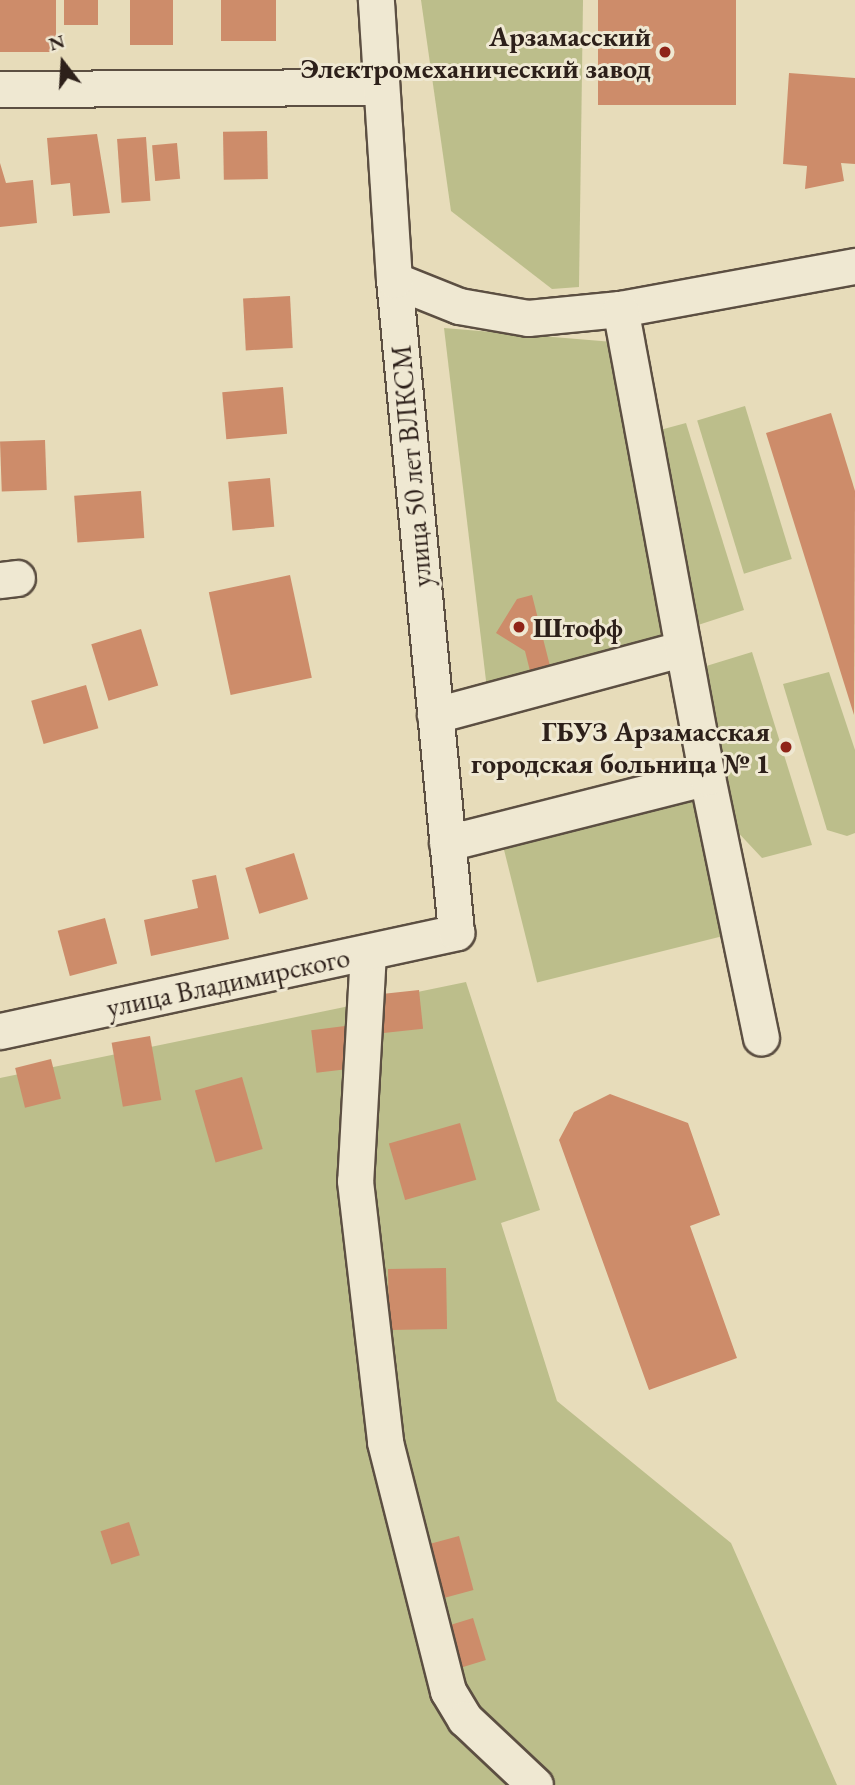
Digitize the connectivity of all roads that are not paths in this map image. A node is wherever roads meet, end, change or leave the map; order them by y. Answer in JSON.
{"nodes":[{"id":1,"x":376,"y":0,"type":"edge"},
{"id":2,"x":377,"y":86,"type":"junction"},
{"id":3,"x":0,"y":89,"type":"edge"},
{"id":4,"x":855,"y":266,"type":"edge"},
{"id":5,"x":394,"y":280,"type":"junction"},
{"id":6,"x":620,"y":309,"type":"junction"},
{"id":7,"x":682,"y":649,"type":"junction"},
{"id":8,"x":435,"y":715,"type":"junction"},
{"id":9,"x":706,"y":777,"type":"junction"},
{"id":10,"x":447,"y":843,"type":"junction"},
{"id":11,"x":456,"y":932,"type":"joint"},
{"id":12,"x":368,"y":952,"type":"junction"},
{"id":13,"x":0,"y":1031,"type":"edge"},
{"id":14,"x":761,"y":1037,"type":"dead end"},
{"id":15,"x":536,"y":1785,"type":"edge"}],
"edges":[{"from":1,"to":2,"type":"street","name":"улица 50 лет ВЛКСМ"},
{"from":2,"to":3,"type":"street"},
{"from":2,"to":5,"type":"street","name":"улица 50 лет ВЛКСМ"},
{"from":4,"to":6,"type":"street"},
{"from":5,"to":6,"type":"street"},
{"from":5,"to":8,"type":"street","name":"улица 50 лет ВЛКСМ"},
{"from":6,"to":7,"type":"street"},
{"from":7,"to":8,"type":"street"},
{"from":7,"to":9,"type":"street"},
{"from":8,"to":10,"type":"street","name":"улица 50 лет ВЛКСМ"},
{"from":9,"to":10,"type":"street"},
{"from":9,"to":14,"type":"street"},
{"from":10,"to":11,"type":"street","name":"улица 50 лет ВЛКСМ"},
{"from":11,"to":12,"type":"street","name":"улица Владимирского"},
{"from":12,"to":13,"type":"street","name":"улица Владимирского"},
{"from":12,"to":15,"type":"street"}]}
